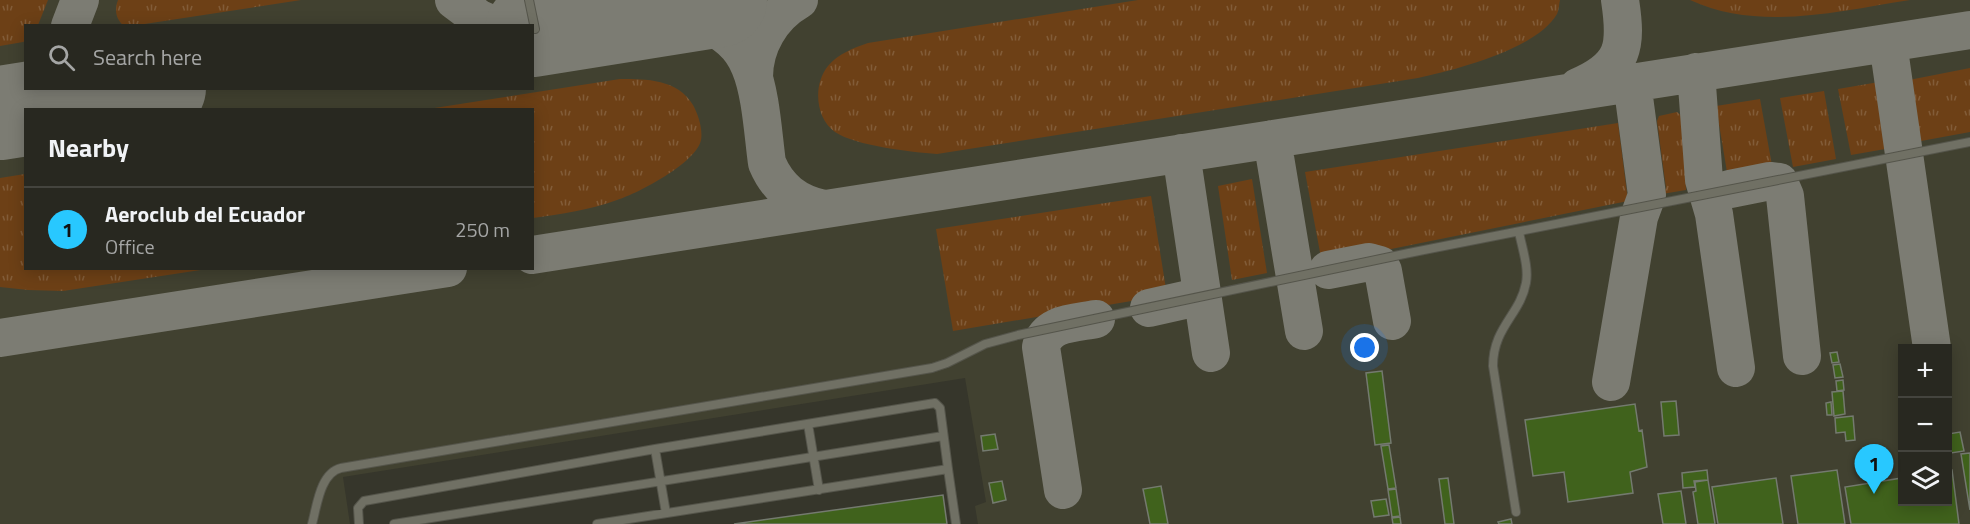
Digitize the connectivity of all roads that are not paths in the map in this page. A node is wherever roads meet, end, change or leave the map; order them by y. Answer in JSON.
{"nodes":[{"id":1,"x":529,"y":0,"type":"edge"},
{"id":2,"x":533,"y":24,"type":"edge"},
{"id":3,"x":1970,"y":142,"type":"edge"},
{"id":4,"x":1519,"y":232,"type":"junction"},
{"id":5,"x":808,"y":424,"type":"junction"},
{"id":6,"x":943,"y":436,"type":"junction"},
{"id":7,"x":656,"y":449,"type":"junction"},
{"id":8,"x":813,"y":457,"type":"junction"},
{"id":9,"x":948,"y":469,"type":"junction"},
{"id":10,"x":661,"y":481,"type":"junction"},
{"id":11,"x":819,"y":490,"type":"junction"},
{"id":12,"x":1516,"y":512,"type":"dead end"},
{"id":13,"x":666,"y":513,"type":"junction"},
{"id":14,"x":312,"y":524,"type":"edge"},
{"id":15,"x":359,"y":524,"type":"edge"},
{"id":16,"x":394,"y":524,"type":"edge"},
{"id":17,"x":597,"y":524,"type":"edge"},
{"id":18,"x":956,"y":524,"type":"edge"}],
"edges":[{"from":1,"to":2,"type":"lane"},
{"from":3,"to":4,"type":"lane"},
{"from":4,"to":12,"type":"lane"},
{"from":4,"to":14,"type":"lane"},
{"from":5,"to":6,"type":"lane"},
{"from":5,"to":7,"type":"lane"},
{"from":5,"to":8,"type":"lane"},
{"from":6,"to":8,"type":"lane"},
{"from":6,"to":9,"type":"lane"},
{"from":7,"to":10,"type":"lane"},
{"from":7,"to":15,"type":"lane"},
{"from":8,"to":10,"type":"lane"},
{"from":8,"to":11,"type":"lane"},
{"from":9,"to":11,"type":"lane"},
{"from":9,"to":18,"type":"lane"},
{"from":10,"to":13,"type":"lane"},
{"from":10,"to":16,"type":"lane"},
{"from":11,"to":13,"type":"lane"},
{"from":13,"to":17,"type":"lane"}]}
